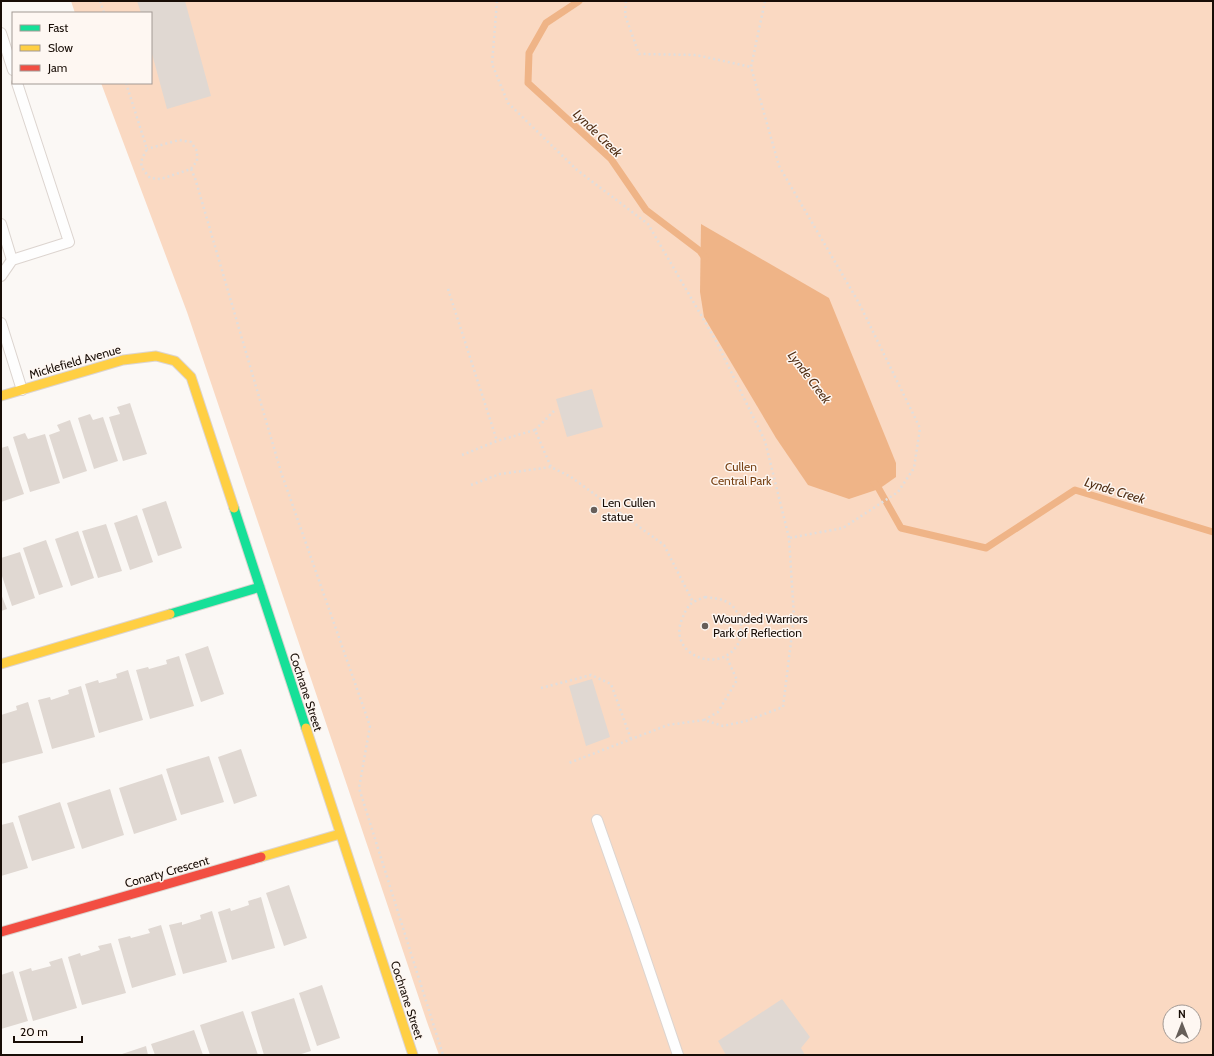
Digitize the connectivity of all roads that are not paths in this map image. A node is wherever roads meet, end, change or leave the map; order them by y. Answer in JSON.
{"nodes":[{"id":1,"x":1,"y":33,"type":"edge"},
{"id":2,"x":12,"y":67,"type":"edge"},
{"id":3,"x":17,"y":84,"type":"edge"},
{"id":4,"x":1,"y":224,"type":"edge"},
{"id":5,"x":12,"y":260,"type":"junction"},
{"id":6,"x":1,"y":276,"type":"edge"},
{"id":7,"x":1,"y":323,"type":"edge"},
{"id":8,"x":156,"y":356,"type":"joint"},
{"id":9,"x":22,"y":390,"type":"junction"},
{"id":10,"x":1,"y":396,"type":"edge"},
{"id":11,"x":260,"y":587,"type":"junction"},
{"id":12,"x":1,"y":664,"type":"edge"},
{"id":13,"x":597,"y":820,"type":"dead end"},
{"id":14,"x":340,"y":834,"type":"junction"},
{"id":15,"x":1,"y":932,"type":"edge"},
{"id":16,"x":413,"y":1055,"type":"edge"},
{"id":17,"x":678,"y":1055,"type":"edge"}],
"edges":[{"from":1,"to":2,"type":"lane"},
{"from":3,"to":5,"type":"lane"},
{"from":4,"to":5,"type":"lane"},
{"from":5,"to":6,"type":"lane"},
{"from":7,"to":9,"type":"lane"},
{"from":8,"to":9,"type":"street","name":"Micklefield Avenue"},
{"from":8,"to":11,"type":"street","name":"Cochrane Street"},
{"from":9,"to":10,"type":"street","name":"Micklefield Avenue"},
{"from":11,"to":12,"type":"street"},
{"from":11,"to":14,"type":"street","name":"Cochrane Street"},
{"from":13,"to":17,"type":"lane"},
{"from":14,"to":15,"type":"street","name":"Conarty Crescent"},
{"from":14,"to":16,"type":"street","name":"Cochrane Street"}]}
